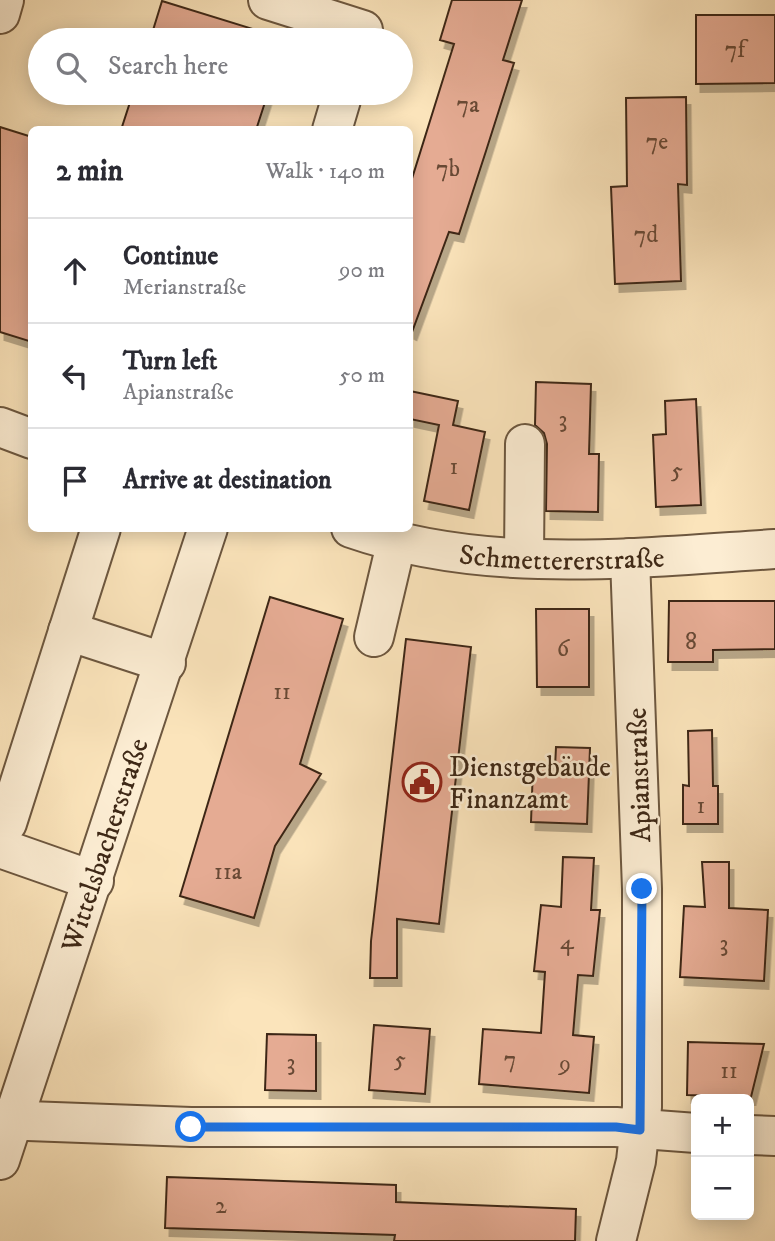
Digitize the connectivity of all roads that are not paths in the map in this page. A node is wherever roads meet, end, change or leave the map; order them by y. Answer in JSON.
{"nodes":[{"id":1,"x":4,"y":0,"type":"edge"},
{"id":2,"x":268,"y":0,"type":"edge"},
{"id":3,"x":0,"y":14,"type":"edge"},
{"id":4,"x":365,"y":23,"type":"edge"},
{"id":5,"x":340,"y":105,"type":"edge"},
{"id":6,"x":333,"y":126,"type":"edge"},
{"id":7,"x":0,"y":427,"type":"edge"},
{"id":8,"x":28,"y":438,"type":"edge"},
{"id":9,"x":525,"y":444,"type":"dead end"},
{"id":10,"x":100,"y":532,"type":"edge"},
{"id":11,"x":207,"y":532,"type":"edge"},
{"id":12,"x":377,"y":535,"type":"edge"},
{"id":13,"x":775,"y":549,"type":"edge"},
{"id":14,"x":524,"y":558,"type":"junction"},
{"id":15,"x":630,"y":558,"type":"junction"},
{"id":16,"x":68,"y":631,"type":"junction"},
{"id":17,"x":374,"y":636,"type":"dead end"},
{"id":18,"x":166,"y":663,"type":"junction"},
{"id":19,"x":4,"y":835,"type":"edge"},
{"id":20,"x":94,"y":881,"type":"junction"},
{"id":21,"x":7,"y":1120,"type":"edge"},
{"id":22,"x":640,"y":1130,"type":"junction"},
{"id":23,"x":691,"y":1133,"type":"edge"},
{"id":24,"x":754,"y":1135,"type":"edge"},
{"id":25,"x":775,"y":1136,"type":"edge"},
{"id":26,"x":0,"y":1160,"type":"edge"},
{"id":27,"x":615,"y":1241,"type":"edge"}],
"edges":[{"from":1,"to":3,"type":"street"},
{"from":2,"to":4,"type":"street"},
{"from":5,"to":6,"type":"street"},
{"from":7,"to":8,"type":"street"},
{"from":9,"to":14,"type":"street"},
{"from":10,"to":16,"type":"street"},
{"from":11,"to":18,"type":"street","name":"Wittelsbacherstraße"},
{"from":12,"to":14,"type":"street","name":"Schmettererstraße"},
{"from":12,"to":17,"type":"street"},
{"from":13,"to":15,"type":"street","name":"Schmettererstraße"},
{"from":14,"to":15,"type":"street","name":"Schmettererstraße"},
{"from":15,"to":22,"type":"street","name":"Apianstraße"},
{"from":16,"to":18,"type":"street"},
{"from":16,"to":19,"type":"street"},
{"from":18,"to":20,"type":"street","name":"Wittelsbacherstraße"},
{"from":19,"to":20,"type":"street"},
{"from":20,"to":21,"type":"street","name":"Wittelsbacherstraße"},
{"from":21,"to":22,"type":"street"},
{"from":21,"to":26,"type":"street","name":"Wittelsbacherstraße"},
{"from":22,"to":23,"type":"street"},
{"from":22,"to":27,"type":"street","name":"Apianstraße"},
{"from":24,"to":25,"type":"street"}]}
